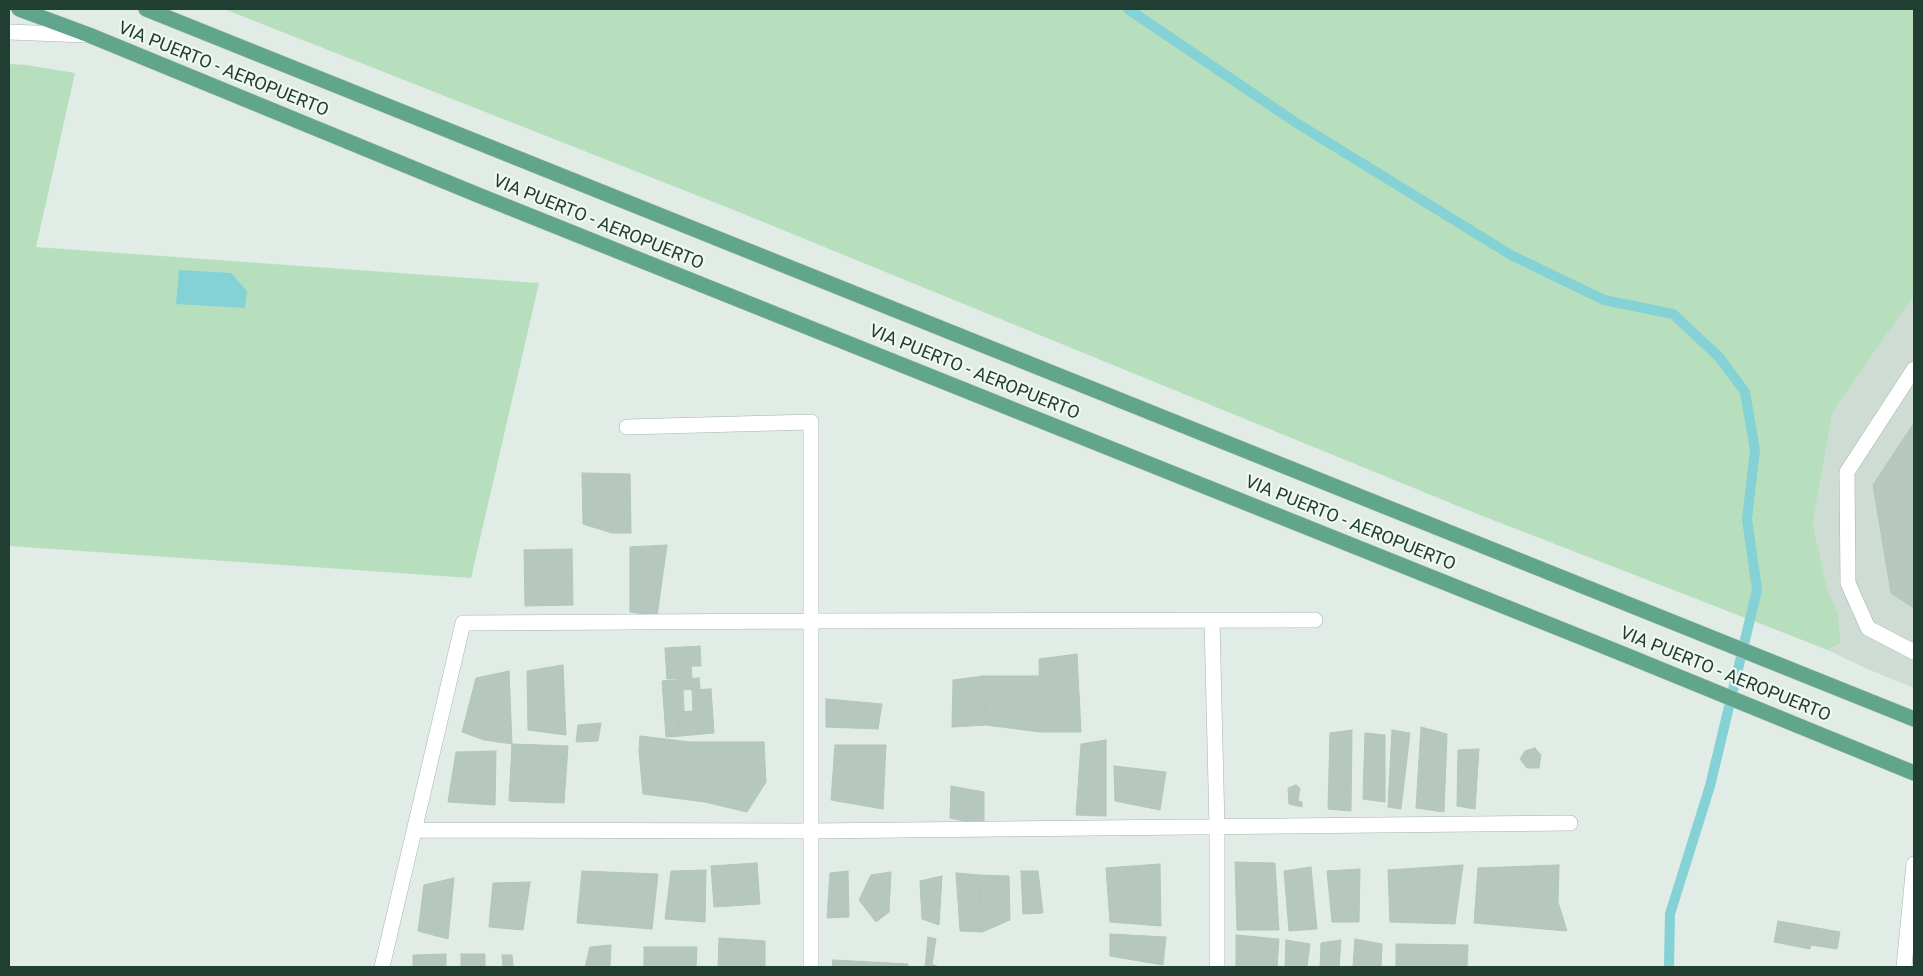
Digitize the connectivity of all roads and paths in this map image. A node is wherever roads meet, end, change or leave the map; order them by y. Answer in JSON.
{"nodes":[{"id":1,"x":19,"y":9,"type":"edge"},
{"id":2,"x":146,"y":9,"type":"edge"},
{"id":3,"x":9,"y":32,"type":"edge"},
{"id":4,"x":89,"y":35,"type":"junction"},
{"id":5,"x":1914,"y":369,"type":"edge"},
{"id":6,"x":627,"y":427,"type":"dead end"},
{"id":7,"x":1315,"y":620,"type":"dead end"},
{"id":8,"x":810,"y":621,"type":"junction"},
{"id":9,"x":1212,"y":621,"type":"junction"},
{"id":10,"x":1914,"y":652,"type":"edge"},
{"id":11,"x":1914,"y":719,"type":"edge"},
{"id":12,"x":1914,"y":773,"type":"edge"},
{"id":13,"x":1570,"y":823,"type":"dead end"},
{"id":14,"x":1217,"y":827,"type":"junction"},
{"id":15,"x":414,"y":830,"type":"junction"},
{"id":16,"x":810,"y":832,"type":"junction"},
{"id":17,"x":1914,"y":864,"type":"edge"},
{"id":18,"x":382,"y":967,"type":"edge"},
{"id":19,"x":811,"y":967,"type":"edge"},
{"id":20,"x":1218,"y":967,"type":"edge"},
{"id":21,"x":1904,"y":967,"type":"edge"}],
"edges":[{"from":1,"to":4,"type":"main road","name":"VIA PUERTO - AEROPUERTO"},
{"from":2,"to":11,"type":"main road","name":"VIA PUERTO - AEROPUERTO"},
{"from":3,"to":4,"type":"street"},
{"from":4,"to":12,"type":"main road","name":"VIA PUERTO - AEROPUERTO"},
{"from":5,"to":10,"type":"street"},
{"from":6,"to":8,"type":"street"},
{"from":7,"to":9,"type":"street"},
{"from":8,"to":9,"type":"street"},
{"from":8,"to":15,"type":"street"},
{"from":8,"to":16,"type":"street"},
{"from":9,"to":14,"type":"street"},
{"from":13,"to":14,"type":"street"},
{"from":14,"to":16,"type":"street"},
{"from":14,"to":20,"type":"street"},
{"from":15,"to":16,"type":"street"},
{"from":15,"to":18,"type":"street"},
{"from":16,"to":19,"type":"street"},
{"from":17,"to":21,"type":"street"}]}
